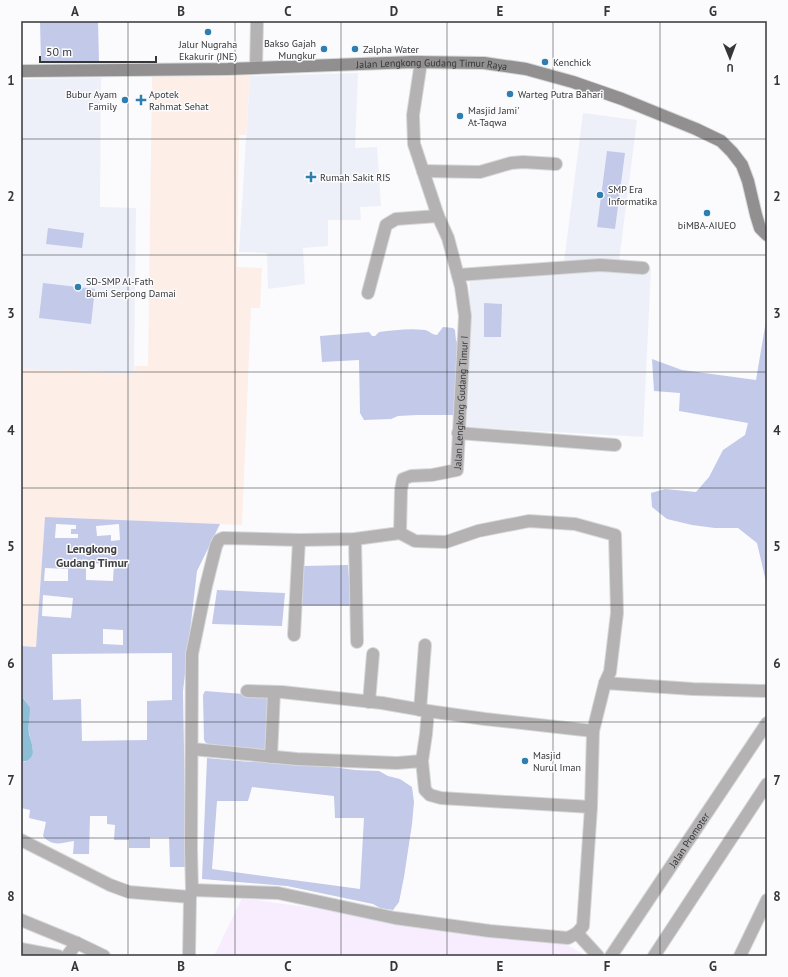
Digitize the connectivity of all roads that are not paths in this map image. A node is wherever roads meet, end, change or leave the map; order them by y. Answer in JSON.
{"nodes":[{"id":1,"x":257,"y":21,"type":"edge"},
{"id":2,"x":421,"y":62,"type":"junction"},
{"id":3,"x":256,"y":68,"type":"junction"},
{"id":4,"x":21,"y":71,"type":"edge"},
{"id":5,"x":556,"y":164,"type":"dead end"},
{"id":6,"x":422,"y":171,"type":"junction"},
{"id":7,"x":438,"y":216,"type":"junction"},
{"id":8,"x":767,"y":235,"type":"edge"},
{"id":9,"x":643,"y":268,"type":"dead end"},
{"id":10,"x":458,"y":275,"type":"junction"},
{"id":11,"x":368,"y":293,"type":"dead end"},
{"id":12,"x":458,"y":433,"type":"junction"},
{"id":13,"x":615,"y":445,"type":"dead end"},
{"id":14,"x":400,"y":533,"type":"junction"},
{"id":15,"x":355,"y":539,"type":"junction"},
{"id":16,"x":299,"y":540,"type":"junction"},
{"id":17,"x":294,"y":635,"type":"dead end"},
{"id":18,"x":357,"y":642,"type":"dead end"},
{"id":19,"x":425,"y":645,"type":"dead end"},
{"id":20,"x":373,"y":654,"type":"dead end"},
{"id":21,"x":605,"y":683,"type":"junction"},
{"id":22,"x":247,"y":691,"type":"dead end"},
{"id":23,"x":767,"y":691,"type":"edge"},
{"id":24,"x":274,"y":692,"type":"junction"},
{"id":25,"x":369,"y":702,"type":"junction"},
{"id":26,"x":424,"y":710,"type":"junction"},
{"id":27,"x":767,"y":723,"type":"edge"},
{"id":28,"x":592,"y":732,"type":"junction"},
{"id":29,"x":192,"y":749,"type":"junction"},
{"id":30,"x":271,"y":757,"type":"junction"},
{"id":31,"x":422,"y":761,"type":"junction"},
{"id":32,"x":767,"y":784,"type":"edge"},
{"id":33,"x":591,"y":807,"type":"junction"},
{"id":34,"x":21,"y":840,"type":"edge"},
{"id":35,"x":191,"y":893,"type":"junction"},
{"id":36,"x":767,"y":900,"type":"edge"},
{"id":37,"x":21,"y":920,"type":"edge"},
{"id":38,"x":577,"y":933,"type":"junction"},
{"id":39,"x":77,"y":943,"type":"junction"},
{"id":40,"x":21,"y":949,"type":"edge"},
{"id":41,"x":58,"y":956,"type":"edge"},
{"id":42,"x":67,"y":956,"type":"edge"},
{"id":43,"x":104,"y":956,"type":"edge"},
{"id":44,"x":190,"y":956,"type":"edge"},
{"id":45,"x":598,"y":956,"type":"edge"},
{"id":46,"x":611,"y":956,"type":"edge"},
{"id":47,"x":654,"y":956,"type":"edge"},
{"id":48,"x":740,"y":956,"type":"edge"}],
"edges":[{"from":1,"to":3,"type":"street"},
{"from":2,"to":3,"type":"street","name":"Jalan Lengkong Gudang Timur Raya"},
{"from":2,"to":6,"type":"street","name":"Jalan Lengkong Gudang Timur I"},
{"from":2,"to":8,"type":"street","name":"Jalan Lengkong Gudang Timur Raya"},
{"from":3,"to":4,"type":"street","name":"Jalan Lengkong Gudang Timur Raya"},
{"from":5,"to":6,"type":"street"},
{"from":6,"to":7,"type":"street","name":"Jalan Lengkong Gudang Timur I"},
{"from":7,"to":10,"type":"street","name":"Jalan Lengkong Gudang Timur I"},
{"from":7,"to":11,"type":"street"},
{"from":9,"to":10,"type":"street"},
{"from":10,"to":12,"type":"street","name":"Jalan Lengkong Gudang Timur I"},
{"from":12,"to":13,"type":"street"},
{"from":12,"to":14,"type":"street","name":"Jalan Lengkong Gudang Timur I"},
{"from":14,"to":15,"type":"street"},
{"from":14,"to":21,"type":"street"},
{"from":15,"to":16,"type":"street"},
{"from":15,"to":18,"type":"street"},
{"from":16,"to":17,"type":"street"},
{"from":16,"to":29,"type":"street"},
{"from":19,"to":26,"type":"street"},
{"from":20,"to":25,"type":"street"},
{"from":21,"to":23,"type":"street"},
{"from":21,"to":28,"type":"street"},
{"from":22,"to":24,"type":"street"},
{"from":24,"to":25,"type":"street"},
{"from":24,"to":30,"type":"street"},
{"from":25,"to":26,"type":"street"},
{"from":26,"to":28,"type":"street"},
{"from":26,"to":31,"type":"street"},
{"from":27,"to":46,"type":"street","name":"Jalan Promoter"},
{"from":28,"to":33,"type":"street"},
{"from":29,"to":30,"type":"street"},
{"from":29,"to":35,"type":"street"},
{"from":30,"to":31,"type":"street"},
{"from":31,"to":33,"type":"street"},
{"from":32,"to":47,"type":"street"},
{"from":33,"to":38,"type":"street"},
{"from":34,"to":35,"type":"street"},
{"from":35,"to":38,"type":"street"},
{"from":35,"to":44,"type":"street"},
{"from":36,"to":48,"type":"street"},
{"from":37,"to":39,"type":"street"},
{"from":38,"to":45,"type":"street"},
{"from":39,"to":42,"type":"street"},
{"from":39,"to":43,"type":"street"},
{"from":40,"to":41,"type":"street"}]}
